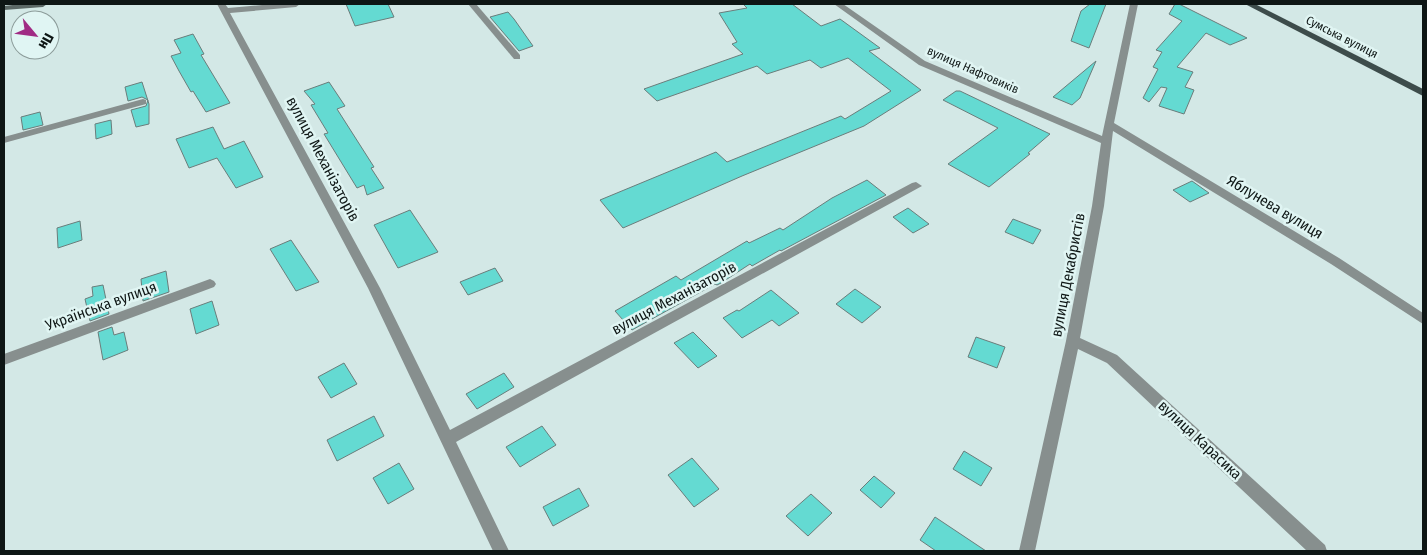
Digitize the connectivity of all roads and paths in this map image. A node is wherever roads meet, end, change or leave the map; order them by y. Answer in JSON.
{"nodes":[{"id":1,"x":43,"y":4,"type":"edge"},
{"id":2,"x":296,"y":4,"type":"edge"},
{"id":3,"x":472,"y":4,"type":"edge"},
{"id":4,"x":838,"y":4,"type":"edge"},
{"id":5,"x":1134,"y":4,"type":"edge"},
{"id":6,"x":1249,"y":4,"type":"edge"},
{"id":7,"x":4,"y":8,"type":"edge"},
{"id":8,"x":223,"y":8,"type":"edge"},
{"id":9,"x":516,"y":57,"type":"dead end"},
{"id":10,"x":1423,"y":93,"type":"edge"},
{"id":11,"x":143,"y":102,"type":"dead end"},
{"id":12,"x":1110,"y":124,"type":"junction"},
{"id":13,"x":4,"y":140,"type":"edge"},
{"id":14,"x":1107,"y":142,"type":"junction"},
{"id":15,"x":916,"y":186,"type":"dead end"},
{"id":16,"x":210,"y":284,"type":"dead end"},
{"id":17,"x":1423,"y":319,"type":"edge"},
{"id":18,"x":1073,"y":341,"type":"junction"},
{"id":19,"x":4,"y":360,"type":"edge"},
{"id":20,"x":447,"y":439,"type":"junction"},
{"id":21,"x":501,"y":551,"type":"edge"},
{"id":22,"x":1027,"y":551,"type":"edge"},
{"id":23,"x":1319,"y":551,"type":"edge"}],
"edges":[{"from":1,"to":7,"type":"main road"},
{"from":2,"to":8,"type":"street"},
{"from":3,"to":9,"type":"street"},
{"from":4,"to":14,"type":"street","name":"вулиця Нафтовиків"},
{"from":5,"to":12,"type":"street","name":"вулиця Декабристів"},
{"from":6,"to":10,"type":"main road","name":"Сумська вулиця"},
{"from":8,"to":20,"type":"street","name":"вулиця Механізаторів"},
{"from":11,"to":13,"type":"street"},
{"from":12,"to":14,"type":"street","name":"вулиця Декабристів"},
{"from":12,"to":17,"type":"street","name":"Яблунева вулиця"},
{"from":14,"to":18,"type":"street","name":"вулиця Декабристів"},
{"from":15,"to":20,"type":"street","name":"вулиця Механізаторів"},
{"from":16,"to":19,"type":"street","name":"Українська вулиця"},
{"from":18,"to":22,"type":"street","name":"вулиця Декабристів"},
{"from":18,"to":23,"type":"street","name":"вулиця Карасика"},
{"from":20,"to":21,"type":"street","name":"вулиця Механізаторів"}]}
